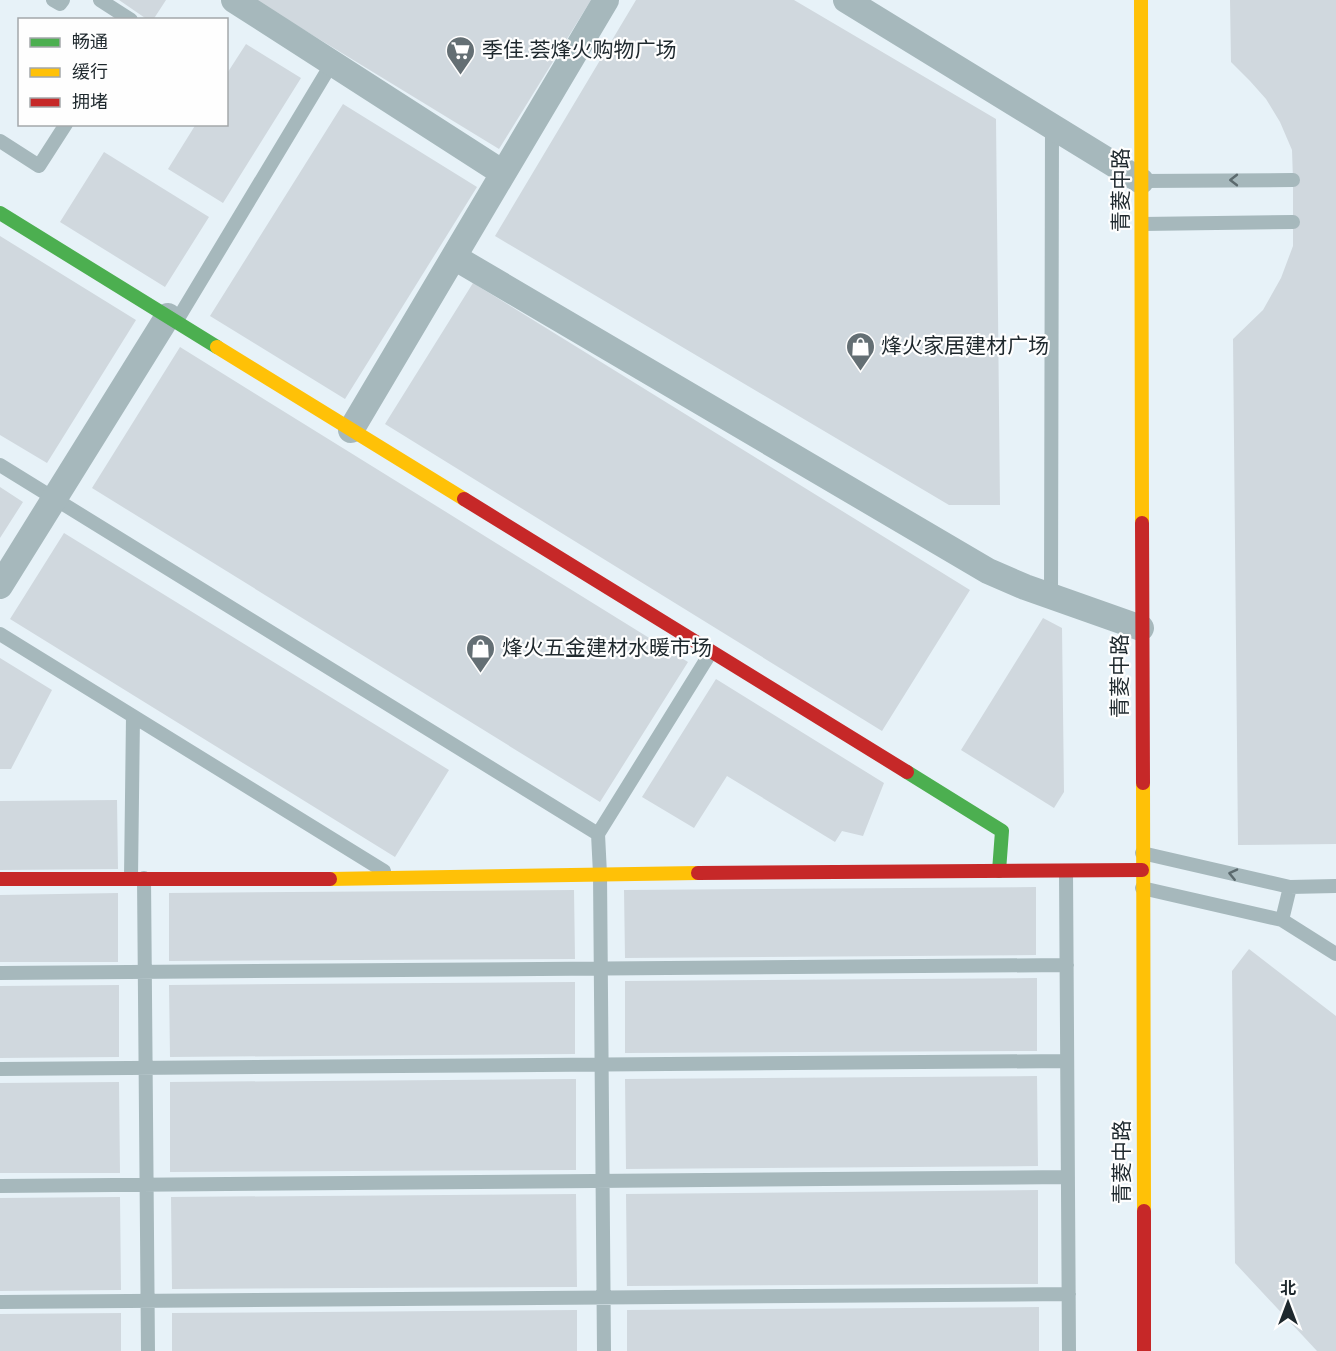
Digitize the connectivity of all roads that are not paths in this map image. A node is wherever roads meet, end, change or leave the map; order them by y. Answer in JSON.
{"nodes":[{"id":1,"x":53,"y":0,"type":"edge"},
{"id":2,"x":63,"y":0,"type":"edge"},
{"id":3,"x":100,"y":0,"type":"edge"},
{"id":4,"x":234,"y":0,"type":"edge"},
{"id":5,"x":606,"y":0,"type":"edge"},
{"id":6,"x":846,"y":0,"type":"edge"},
{"id":7,"x":1141,"y":0,"type":"edge"},
{"id":8,"x":128,"y":18,"type":"edge"},
{"id":9,"x":332,"y":63,"type":"junction"},
{"id":10,"x":65,"y":126,"type":"edge"},
{"id":11,"x":1052,"y":127,"type":"junction"},
{"id":12,"x":0,"y":141,"type":"edge"},
{"id":13,"x":503,"y":173,"type":"junction"},
{"id":14,"x":1293,"y":180,"type":"dead end"},
{"id":15,"x":1141,"y":181,"type":"junction"},
{"id":16,"x":0,"y":213,"type":"edge"},
{"id":17,"x":1293,"y":222,"type":"dead end"},
{"id":18,"x":1142,"y":224,"type":"junction"},
{"id":19,"x":453,"y":258,"type":"junction"},
{"id":20,"x":172,"y":319,"type":"junction"},
{"id":21,"x":351,"y":430,"type":"junction"},
{"id":22,"x":0,"y":465,"type":"edge"},
{"id":23,"x":55,"y":499,"type":"junction"},
{"id":24,"x":0,"y":586,"type":"edge"},
{"id":25,"x":1051,"y":597,"type":"junction"},
{"id":26,"x":1141,"y":628,"type":"junction"},
{"id":27,"x":0,"y":634,"type":"edge"},
{"id":28,"x":711,"y":652,"type":"junction"},
{"id":29,"x":133,"y":716,"type":"junction"},
{"id":30,"x":598,"y":834,"type":"junction"},
{"id":31,"x":1142,"y":853,"type":"junction"},
{"id":32,"x":1066,"y":870,"type":"junction"},
{"id":33,"x":1142,"y":870,"type":"junction"},
{"id":34,"x":999,"y":871,"type":"junction"},
{"id":35,"x":600,"y":874,"type":"junction"},
{"id":36,"x":137,"y":878,"type":"junction"},
{"id":37,"x":0,"y":879,"type":"edge"},
{"id":38,"x":396,"y":879,"type":"junction"},
{"id":39,"x":1290,"y":886,"type":"junction"},
{"id":40,"x":1336,"y":886,"type":"edge"},
{"id":41,"x":1142,"y":888,"type":"junction"},
{"id":42,"x":1282,"y":920,"type":"junction"},
{"id":43,"x":1336,"y":954,"type":"edge"},
{"id":44,"x":1066,"y":965,"type":"junction"},
{"id":45,"x":601,"y":969,"type":"junction"},
{"id":46,"x":145,"y":972,"type":"junction"},
{"id":47,"x":0,"y":973,"type":"edge"},
{"id":48,"x":1067,"y":1061,"type":"junction"},
{"id":49,"x":601,"y":1065,"type":"junction"},
{"id":50,"x":146,"y":1068,"type":"junction"},
{"id":51,"x":0,"y":1069,"type":"edge"},
{"id":52,"x":1068,"y":1178,"type":"junction"},
{"id":53,"x":603,"y":1181,"type":"junction"},
{"id":54,"x":147,"y":1184,"type":"junction"},
{"id":55,"x":0,"y":1186,"type":"edge"},
{"id":56,"x":1069,"y":1294,"type":"junction"},
{"id":57,"x":603,"y":1297,"type":"junction"},
{"id":58,"x":148,"y":1301,"type":"junction"},
{"id":59,"x":0,"y":1302,"type":"edge"},
{"id":60,"x":148,"y":1351,"type":"edge"},
{"id":61,"x":604,"y":1351,"type":"edge"},
{"id":62,"x":1069,"y":1351,"type":"edge"},
{"id":63,"x":1144,"y":1351,"type":"edge"}],
"edges":[{"from":1,"to":2,"type":"lane"},
{"from":3,"to":8,"type":"lane"},
{"from":4,"to":9,"type":"street"},
{"from":5,"to":13,"type":"street"},
{"from":6,"to":11,"type":"street"},
{"from":7,"to":15,"type":"street","name":"青菱中路"},
{"from":9,"to":13,"type":"street"},
{"from":9,"to":20,"type":"lane"},
{"from":10,"to":12,"type":"lane"},
{"from":11,"to":15,"type":"street"},
{"from":11,"to":25,"type":"lane"},
{"from":13,"to":19,"type":"street"},
{"from":14,"to":15,"type":"lane","one_way":true},
{"from":15,"to":18,"type":"street","name":"青菱中路"},
{"from":16,"to":20,"type":"street"},
{"from":17,"to":18,"type":"lane"},
{"from":18,"to":26,"type":"street","name":"青菱中路"},
{"from":19,"to":21,"type":"street"},
{"from":19,"to":25,"type":"street"},
{"from":20,"to":21,"type":"street"},
{"from":20,"to":23,"type":"street"},
{"from":21,"to":28,"type":"street"},
{"from":22,"to":23,"type":"lane"},
{"from":23,"to":24,"type":"street"},
{"from":23,"to":30,"type":"lane"},
{"from":25,"to":26,"type":"street"},
{"from":26,"to":31,"type":"street","name":"青菱中路"},
{"from":27,"to":29,"type":"lane"},
{"from":28,"to":30,"type":"lane"},
{"from":28,"to":34,"type":"street"},
{"from":29,"to":36,"type":"lane"},
{"from":29,"to":38,"type":"lane"},
{"from":30,"to":35,"type":"lane"},
{"from":31,"to":33,"type":"street","name":"青菱中路"},
{"from":39,"to":31,"type":"lane","one_way":true},
{"from":32,"to":33,"type":"street"},
{"from":32,"to":34,"type":"street"},
{"from":32,"to":44,"type":"lane"},
{"from":33,"to":41,"type":"street","name":"青菱中路"},
{"from":34,"to":35,"type":"street"},
{"from":35,"to":38,"type":"street"},
{"from":35,"to":45,"type":"lane"},
{"from":36,"to":37,"type":"street"},
{"from":36,"to":38,"type":"street"},
{"from":36,"to":46,"type":"lane"},
{"from":39,"to":40,"type":"lane"},
{"from":39,"to":42,"type":"lane"},
{"from":41,"to":42,"type":"lane"},
{"from":41,"to":63,"type":"street","name":"青菱中路"},
{"from":42,"to":43,"type":"lane"},
{"from":44,"to":45,"type":"lane"},
{"from":44,"to":48,"type":"lane"},
{"from":45,"to":46,"type":"lane"},
{"from":45,"to":49,"type":"lane"},
{"from":46,"to":47,"type":"lane"},
{"from":46,"to":50,"type":"lane"},
{"from":48,"to":49,"type":"lane"},
{"from":48,"to":52,"type":"lane"},
{"from":49,"to":50,"type":"lane"},
{"from":49,"to":53,"type":"lane"},
{"from":50,"to":51,"type":"lane"},
{"from":50,"to":54,"type":"lane"},
{"from":52,"to":53,"type":"lane"},
{"from":52,"to":56,"type":"lane"},
{"from":53,"to":54,"type":"lane"},
{"from":53,"to":57,"type":"lane"},
{"from":54,"to":55,"type":"lane"},
{"from":54,"to":58,"type":"lane"},
{"from":56,"to":57,"type":"lane"},
{"from":56,"to":62,"type":"lane"},
{"from":57,"to":58,"type":"lane"},
{"from":57,"to":61,"type":"lane"},
{"from":58,"to":59,"type":"lane"},
{"from":58,"to":60,"type":"lane"}]}
